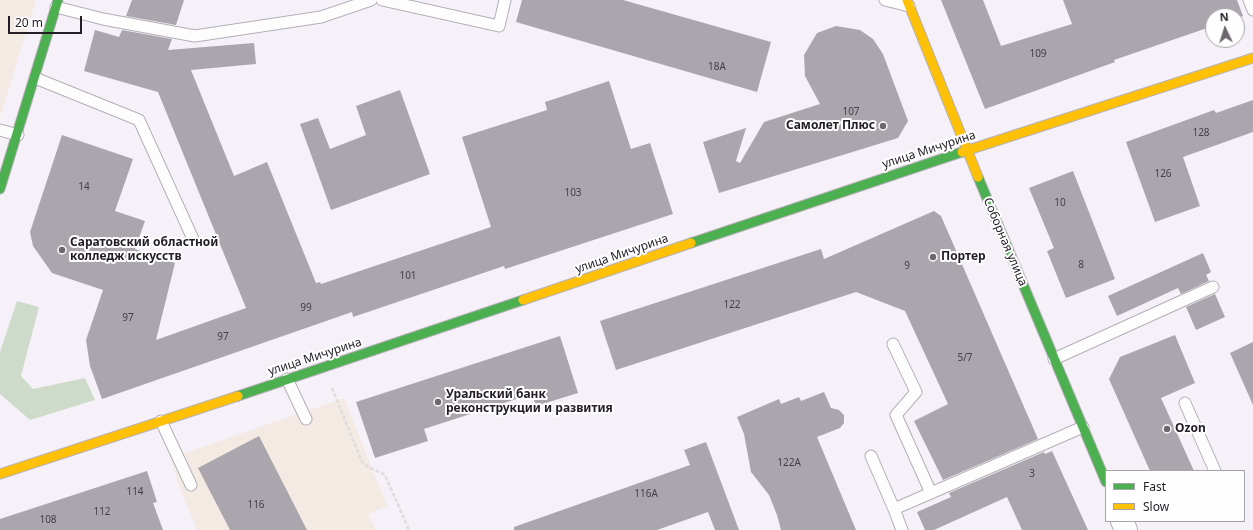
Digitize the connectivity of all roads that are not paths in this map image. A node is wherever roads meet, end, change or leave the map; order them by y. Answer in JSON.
{"nodes":[{"id":1,"x":371,"y":0,"type":"edge"},
{"id":2,"x":382,"y":0,"type":"edge"},
{"id":3,"x":505,"y":0,"type":"edge"},
{"id":4,"x":885,"y":0,"type":"edge"},
{"id":5,"x":1249,"y":0,"type":"edge"},
{"id":6,"x":57,"y":3,"type":"edge"},
{"id":7,"x":908,"y":3,"type":"edge"},
{"id":8,"x":1253,"y":10,"type":"edge"},
{"id":9,"x":1253,"y":58,"type":"edge"},
{"id":10,"x":35,"y":78,"type":"junction"},
{"id":11,"x":0,"y":130,"type":"edge"},
{"id":12,"x":18,"y":135,"type":"junction"},
{"id":13,"x":966,"y":150,"type":"junction"},
{"id":14,"x":1,"y":182,"type":"edge"},
{"id":15,"x":193,"y":239,"type":"dead end"},
{"id":16,"x":1213,"y":287,"type":"dead end"},
{"id":17,"x":893,"y":344,"type":"dead end"},
{"id":18,"x":1054,"y":359,"type":"junction"},
{"id":19,"x":287,"y":379,"type":"junction"},
{"id":20,"x":1185,"y":403,"type":"dead end"},
{"id":21,"x":306,"y":419,"type":"dead end"},
{"id":22,"x":161,"y":421,"type":"junction"},
{"id":23,"x":1083,"y":427,"type":"junction"},
{"id":24,"x":871,"y":456,"type":"dead end"},
{"id":25,"x":1214,"y":470,"type":"edge"},
{"id":26,"x":0,"y":474,"type":"edge"},
{"id":27,"x":1105,"y":480,"type":"edge"},
{"id":28,"x":190,"y":485,"type":"dead end"},
{"id":29,"x":931,"y":493,"type":"junction"},
{"id":30,"x":894,"y":509,"type":"junction"},
{"id":31,"x":902,"y":530,"type":"edge"}],
"edges":[{"from":1,"to":6,"type":"lane"},
{"from":2,"to":3,"type":"lane"},
{"from":4,"to":7,"type":"lane"},
{"from":5,"to":8,"type":"lane"},
{"from":6,"to":10,"type":"main road"},
{"from":7,"to":13,"type":"main road","name":"Соборная улица"},
{"from":9,"to":13,"type":"main road","name":"улица Мичурина"},
{"from":10,"to":12,"type":"main road"},
{"from":10,"to":15,"type":"lane"},
{"from":11,"to":12,"type":"lane"},
{"from":12,"to":14,"type":"main road"},
{"from":13,"to":18,"type":"main road","name":"Соборная улица"},
{"from":13,"to":19,"type":"main road","name":"улица Мичурина"},
{"from":16,"to":18,"type":"lane"},
{"from":17,"to":29,"type":"lane"},
{"from":18,"to":23,"type":"main road","name":"Соборная улица"},
{"from":19,"to":21,"type":"lane"},
{"from":19,"to":22,"type":"main road","name":"улица Мичурина"},
{"from":20,"to":25,"type":"lane"},
{"from":22,"to":26,"type":"main road","name":"улица Мичурина"},
{"from":22,"to":28,"type":"lane"},
{"from":23,"to":27,"type":"main road","name":"Соборная улица"},
{"from":23,"to":29,"type":"lane"},
{"from":24,"to":30,"type":"lane"},
{"from":29,"to":30,"type":"lane"},
{"from":30,"to":31,"type":"lane"}]}
